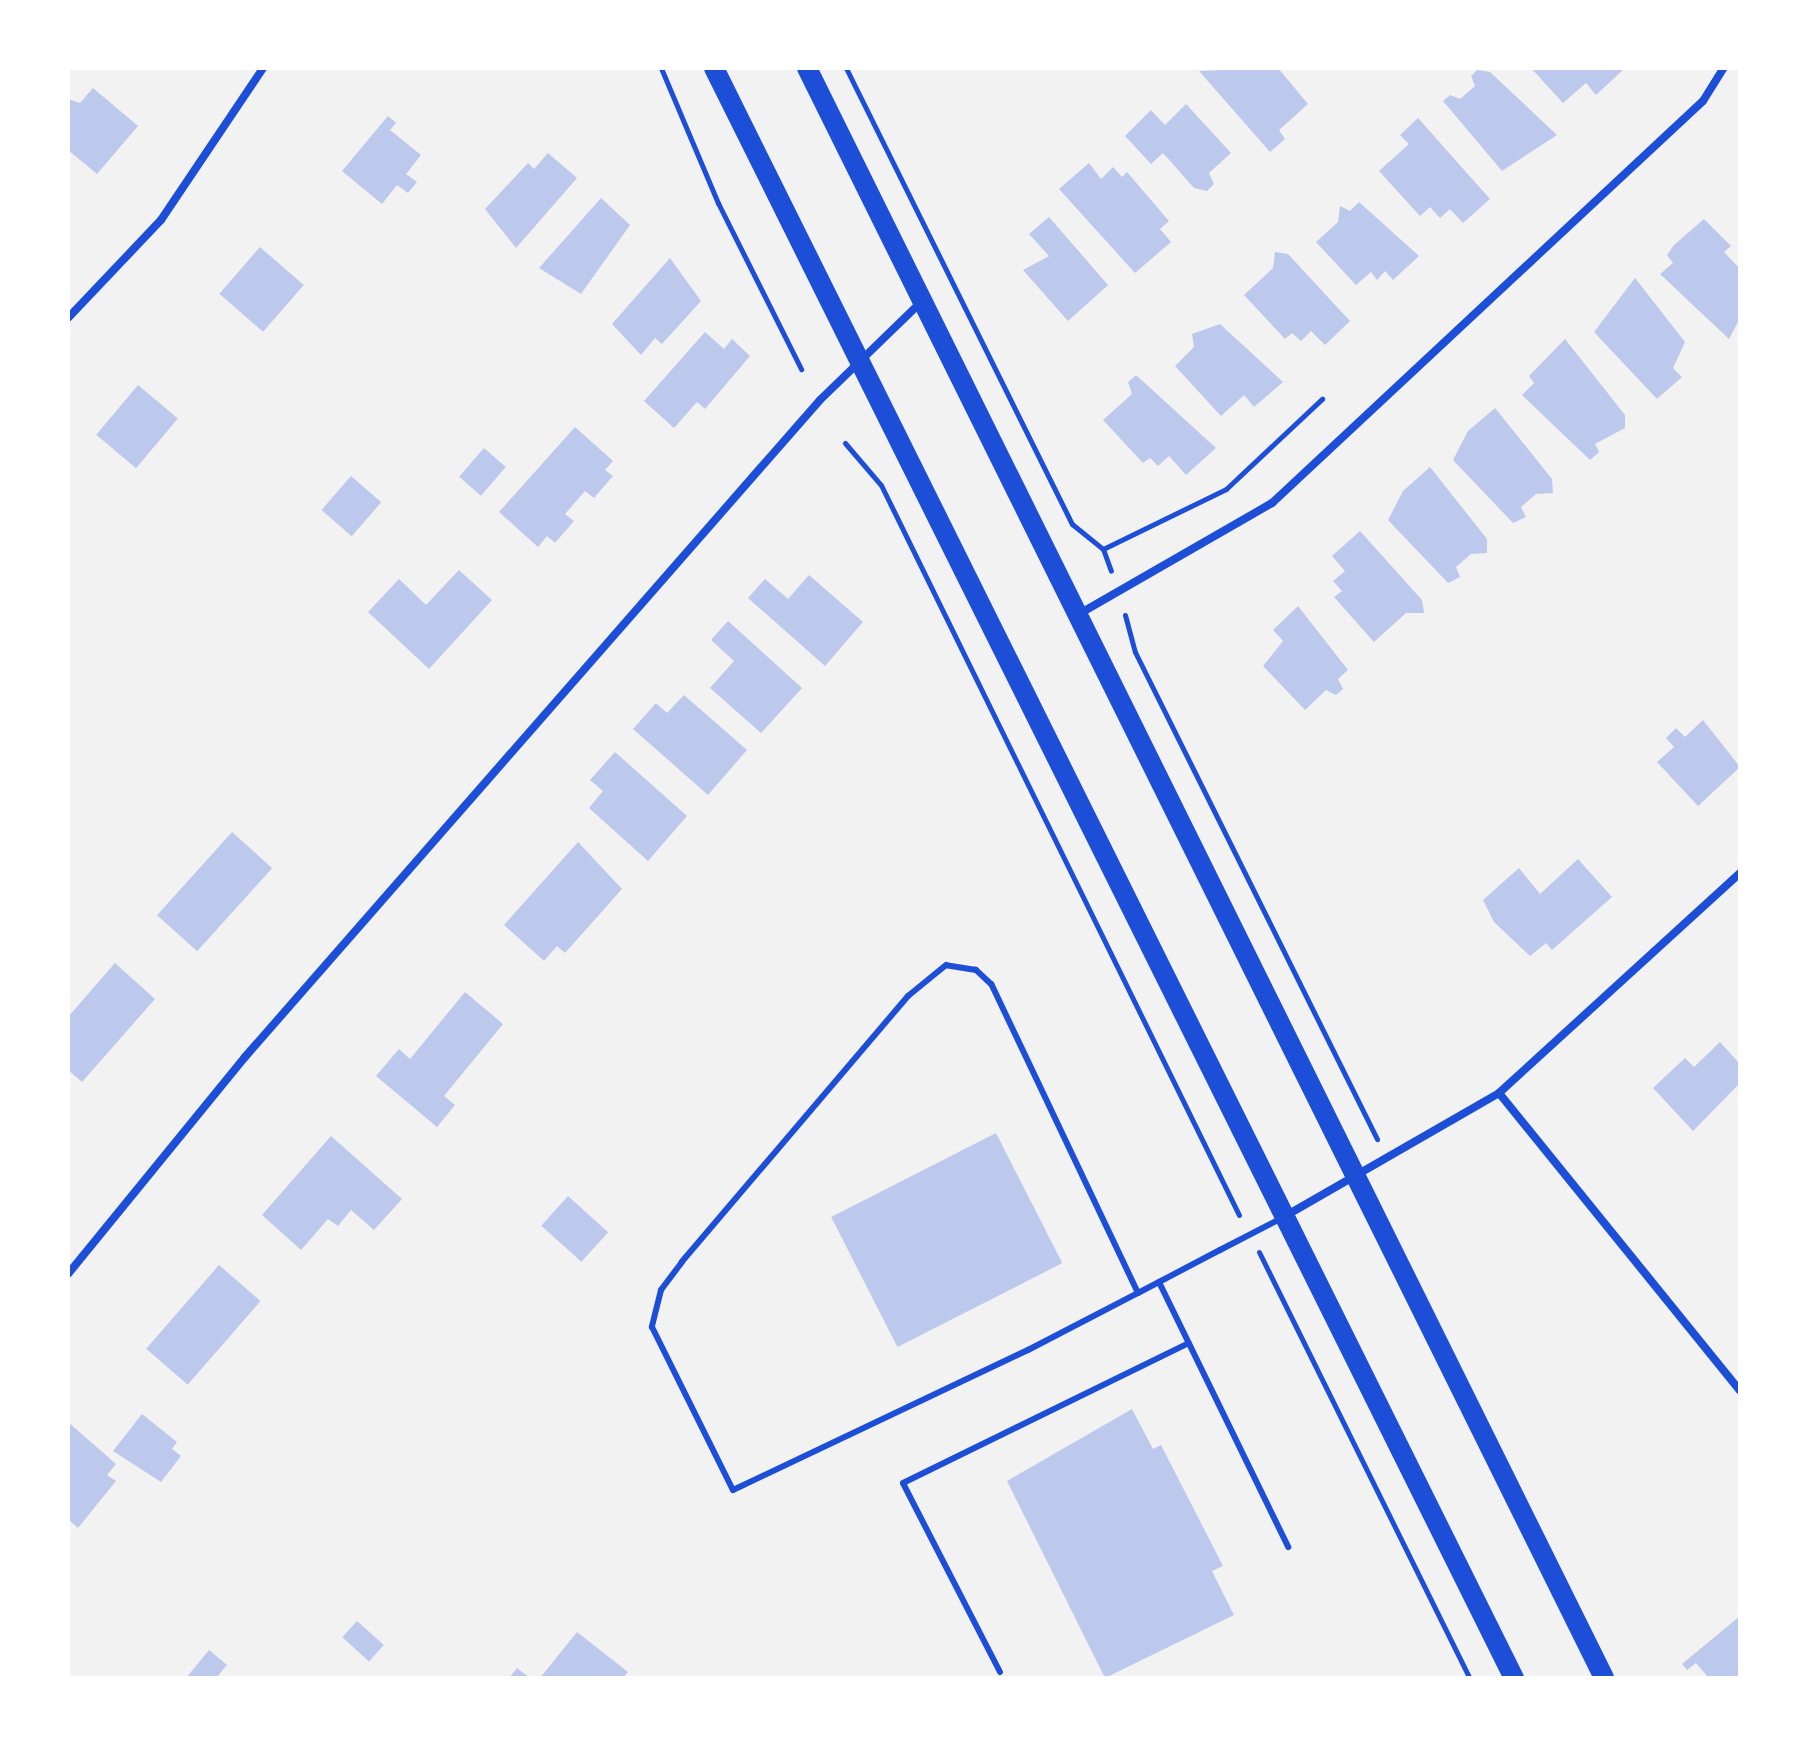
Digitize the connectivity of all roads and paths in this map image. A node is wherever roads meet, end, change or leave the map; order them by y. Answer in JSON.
{"nodes":[{"id":1,"x":263,"y":68,"type":"edge"},
{"id":2,"x":661,"y":68,"type":"edge"},
{"id":3,"x":714,"y":68,"type":"edge"},
{"id":4,"x":807,"y":68,"type":"edge"},
{"id":5,"x":846,"y":68,"type":"edge"},
{"id":6,"x":1724,"y":68,"type":"edge"},
{"id":7,"x":923,"y":300,"type":"junction"},
{"id":8,"x":68,"y":318,"type":"edge"},
{"id":9,"x":858,"y":360,"type":"junction"},
{"id":10,"x":801,"y":369,"type":"dead end"},
{"id":11,"x":1322,"y":399,"type":"dead end"},
{"id":12,"x":845,"y":443,"type":"dead end"},
{"id":13,"x":1103,"y":549,"type":"junction"},
{"id":14,"x":1118,"y":591,"type":"junction"},
{"id":15,"x":1077,"y":615,"type":"junction"},
{"id":16,"x":1740,"y":873,"type":"edge"},
{"id":17,"x":1499,"y":1093,"type":"junction"},
{"id":18,"x":1388,"y":1161,"type":"junction"},
{"id":19,"x":1360,"y":1178,"type":"junction"},
{"id":20,"x":1287,"y":1215,"type":"junction"},
{"id":21,"x":1249,"y":1235,"type":"junction"},
{"id":22,"x":68,"y":1274,"type":"edge"},
{"id":23,"x":1159,"y":1282,"type":"junction"},
{"id":24,"x":1138,"y":1293,"type":"junction"},
{"id":25,"x":1189,"y":1343,"type":"junction"},
{"id":26,"x":1740,"y":1391,"type":"edge"},
{"id":27,"x":1288,"y":1547,"type":"dead end"},
{"id":28,"x":1000,"y":1672,"type":"dead end"},
{"id":29,"x":1470,"y":1678,"type":"edge"},
{"id":30,"x":1514,"y":1678,"type":"edge"},
{"id":31,"x":1604,"y":1678,"type":"edge"}],
"edges":[{"from":1,"to":8,"type":"street"},
{"from":2,"to":10,"type":"path"},
{"from":3,"to":9,"type":"main road"},
{"from":4,"to":7,"type":"main road"},
{"from":5,"to":13,"type":"path"},
{"from":6,"to":14,"type":"street"},
{"from":7,"to":9,"type":"street"},
{"from":7,"to":15,"type":"main road"},
{"from":9,"to":20,"type":"main road"},
{"from":9,"to":22,"type":"street"},
{"from":11,"to":13,"type":"path"},
{"from":12,"to":21,"type":"path"},
{"from":13,"to":14,"type":"path"},
{"from":14,"to":15,"type":"street"},
{"from":14,"to":18,"type":"path"},
{"from":15,"to":19,"type":"main road"},
{"from":16,"to":17,"type":"street"},
{"from":17,"to":18,"type":"street"},
{"from":17,"to":26,"type":"street"},
{"from":18,"to":19,"type":"street"},
{"from":19,"to":20,"type":"street"},
{"from":19,"to":31,"type":"main road"},
{"from":20,"to":21,"type":"lane"},
{"from":20,"to":30,"type":"main road"},
{"from":21,"to":23,"type":"lane"},
{"from":21,"to":29,"type":"path"},
{"from":23,"to":24,"type":"lane"},
{"from":23,"to":25,"type":"lane"},
{"from":24,"to":24,"type":"lane"},
{"from":25,"to":27,"type":"lane"},
{"from":25,"to":28,"type":"lane"}]}
